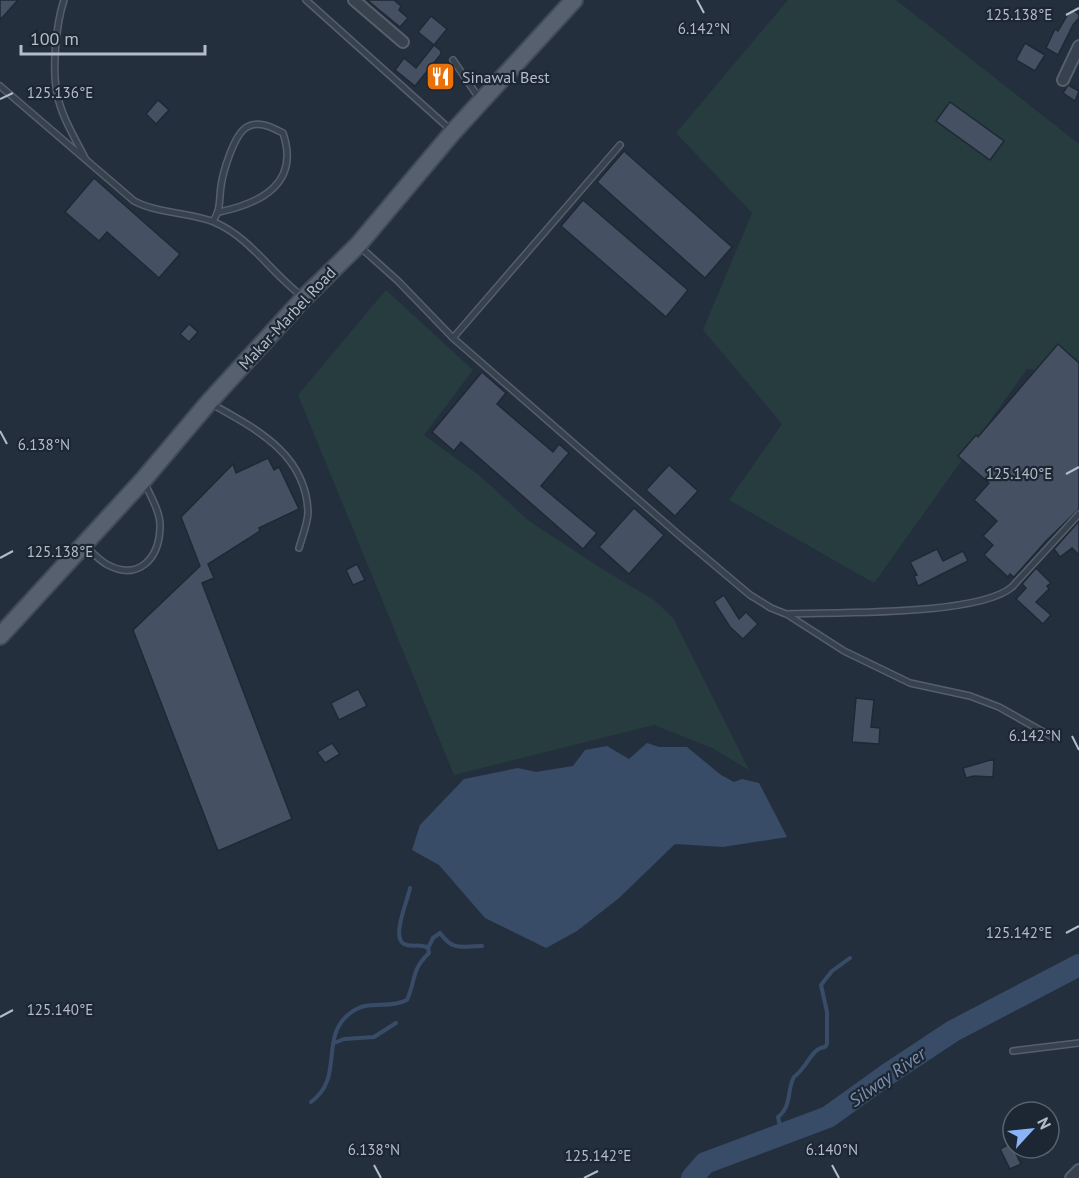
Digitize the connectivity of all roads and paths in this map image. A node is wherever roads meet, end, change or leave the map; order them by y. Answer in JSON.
{"nodes":[{"id":1,"x":64,"y":0,"type":"edge"},
{"id":2,"x":306,"y":0,"type":"edge"},
{"id":3,"x":354,"y":0,"type":"edge"},
{"id":4,"x":574,"y":0,"type":"edge"},
{"id":5,"x":403,"y":42,"type":"dead end"},
{"id":6,"x":1079,"y":45,"type":"edge"},
{"id":7,"x":453,"y":60,"type":"dead end"},
{"id":8,"x":1064,"y":80,"type":"dead end"},
{"id":9,"x":0,"y":86,"type":"edge"},
{"id":10,"x":482,"y":102,"type":"junction"},
{"id":11,"x":453,"y":132,"type":"junction"},
{"id":12,"x":621,"y":145,"type":"dead end"},
{"id":13,"x":87,"y":162,"type":"junction"},
{"id":14,"x":219,"y":212,"type":"junction"},
{"id":15,"x":213,"y":221,"type":"junction"},
{"id":16,"x":358,"y":245,"type":"junction"},
{"id":17,"x":304,"y":298,"type":"junction"},
{"id":18,"x":453,"y":338,"type":"junction"},
{"id":19,"x":208,"y":402,"type":"junction"},
{"id":20,"x":144,"y":479,"type":"junction"},
{"id":21,"x":1079,"y":514,"type":"edge"},
{"id":22,"x":82,"y":545,"type":"junction"},
{"id":23,"x":299,"y":548,"type":"dead end"},
{"id":24,"x":786,"y":614,"type":"junction"},
{"id":25,"x":0,"y":636,"type":"edge"},
{"id":26,"x":1054,"y":738,"type":"dead end"},
{"id":27,"x":1079,"y":1043,"type":"edge"},
{"id":28,"x":1013,"y":1050,"type":"dead end"},
{"id":29,"x":1079,"y":1170,"type":"edge"},
{"id":30,"x":1071,"y":1178,"type":"edge"}],
"edges":[{"from":1,"to":13,"type":"lane"},
{"from":2,"to":11,"type":"lane"},
{"from":3,"to":5,"type":"street"},
{"from":4,"to":10,"type":"main road","name":"Makar-Marbel Road"},
{"from":6,"to":8,"type":"street"},
{"from":7,"to":10,"type":"lane"},
{"from":9,"to":13,"type":"lane"},
{"from":10,"to":11,"type":"main road","name":"Makar-Marbel Road"},
{"from":11,"to":16,"type":"main road","name":"Makar-Marbel Road"},
{"from":12,"to":18,"type":"lane"},
{"from":13,"to":15,"type":"lane"},
{"from":14,"to":14,"type":"lane"},
{"from":14,"to":15,"type":"lane"},
{"from":15,"to":17,"type":"lane"},
{"from":16,"to":17,"type":"main road","name":"Makar-Marbel Road"},
{"from":16,"to":18,"type":"lane"},
{"from":17,"to":19,"type":"main road","name":"Makar-Marbel Road"},
{"from":18,"to":24,"type":"lane"},
{"from":19,"to":20,"type":"main road","name":"Makar-Marbel Road"},
{"from":19,"to":23,"type":"lane"},
{"from":20,"to":22,"type":"main road","name":"Makar-Marbel Road"},
{"from":20,"to":22,"type":"lane"},
{"from":21,"to":24,"type":"lane"},
{"from":22,"to":25,"type":"main road","name":"Makar-Marbel Road"},
{"from":24,"to":26,"type":"lane"},
{"from":27,"to":28,"type":"lane"},
{"from":29,"to":30,"type":"street"}]}
